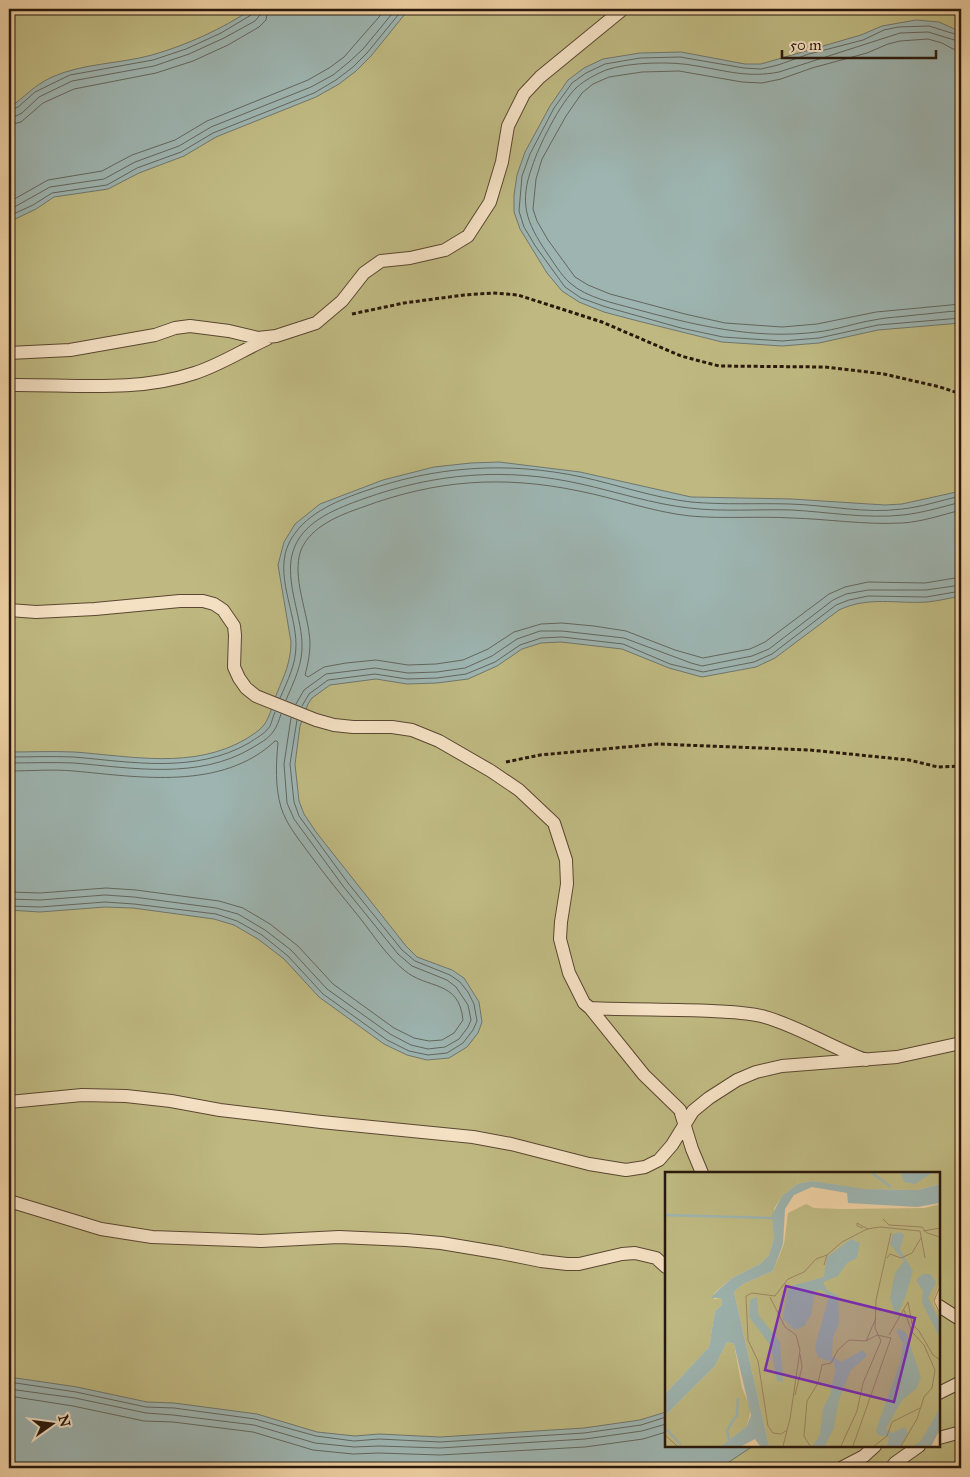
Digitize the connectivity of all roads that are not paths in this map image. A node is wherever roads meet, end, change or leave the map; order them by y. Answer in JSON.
{"nodes":[{"id":1,"x":623,"y":9,"type":"edge"},
{"id":2,"x":274,"y":336,"type":"junction"},
{"id":3,"x":9,"y":353,"type":"edge"},
{"id":4,"x":9,"y":385,"type":"edge"},
{"id":5,"x":9,"y":610,"type":"edge"},
{"id":6,"x":590,"y":1008,"type":"junction"},
{"id":7,"x":961,"y":1043,"type":"edge"},
{"id":8,"x":866,"y":1060,"type":"junction"},
{"id":9,"x":9,"y":1102,"type":"edge"},
{"id":10,"x":685,"y":1122,"type":"junction"},
{"id":11,"x":702,"y":1172,"type":"edge"},
{"id":12,"x":9,"y":1201,"type":"edge"},
{"id":13,"x":665,"y":1266,"type":"edge"},
{"id":14,"x":940,"y":1307,"type":"edge"},
{"id":15,"x":961,"y":1320,"type":"edge"},
{"id":16,"x":961,"y":1382,"type":"edge"},
{"id":17,"x":940,"y":1392,"type":"edge"},
{"id":18,"x":961,"y":1432,"type":"edge"},
{"id":19,"x":940,"y":1438,"type":"edge"},
{"id":20,"x":874,"y":1447,"type":"edge"},
{"id":21,"x":918,"y":1447,"type":"edge"},
{"id":22,"x":842,"y":1468,"type":"edge"},
{"id":23,"x":891,"y":1468,"type":"edge"}],
"edges":[{"from":1,"to":2,"type":"lane"},
{"from":2,"to":3,"type":"lane"},
{"from":2,"to":4,"type":"lane"},
{"from":5,"to":6,"type":"lane"},
{"from":6,"to":8,"type":"lane"},
{"from":6,"to":10,"type":"lane"},
{"from":7,"to":8,"type":"lane"},
{"from":8,"to":10,"type":"lane"},
{"from":9,"to":10,"type":"lane"},
{"from":10,"to":11,"type":"lane"},
{"from":12,"to":13,"type":"lane"},
{"from":14,"to":15,"type":"lane"},
{"from":16,"to":17,"type":"lane"},
{"from":18,"to":19,"type":"lane"},
{"from":20,"to":22,"type":"lane"},
{"from":21,"to":23,"type":"lane"}]}
